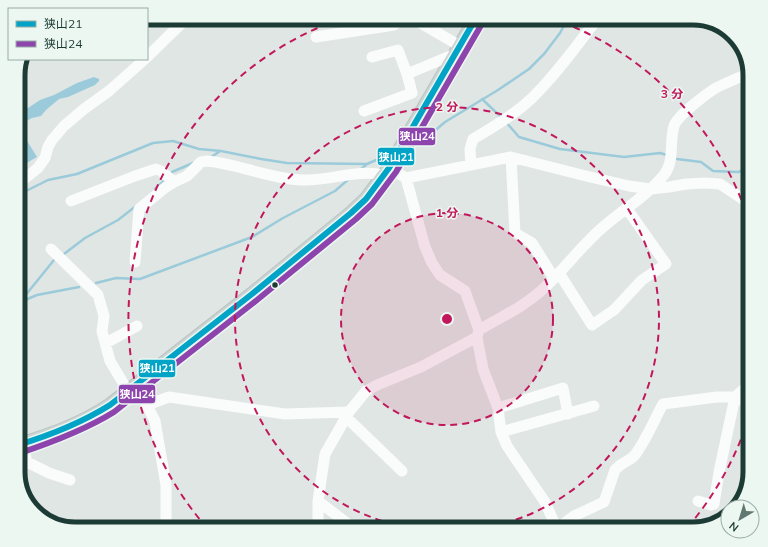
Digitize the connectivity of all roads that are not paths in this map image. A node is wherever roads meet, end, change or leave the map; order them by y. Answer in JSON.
{"nodes":[{"id":1,"x":180,"y":25,"type":"edge"},
{"id":2,"x":394,"y":25,"type":"edge"},
{"id":3,"x":422,"y":25,"type":"edge"},
{"id":4,"x":472,"y":25,"type":"edge"},
{"id":5,"x":592,"y":25,"type":"edge"},
{"id":6,"x":316,"y":37,"type":"dead end"},
{"id":7,"x":458,"y":50,"type":"junction"},
{"id":8,"x":148,"y":56,"type":"edge"},
{"id":9,"x":372,"y":57,"type":"dead end"},
{"id":10,"x":144,"y":60,"type":"edge"},
{"id":11,"x":407,"y":74,"type":"junction"},
{"id":12,"x":743,"y":76,"type":"edge"},
{"id":13,"x":364,"y":111,"type":"dead end"},
{"id":14,"x":511,"y":157,"type":"junction"},
{"id":15,"x":471,"y":165,"type":"junction"},
{"id":16,"x":387,"y":172,"type":"junction"},
{"id":17,"x":25,"y":178,"type":"edge"},
{"id":18,"x":406,"y":178,"type":"junction"},
{"id":19,"x":174,"y":182,"type":"junction"},
{"id":20,"x":651,"y":189,"type":"junction"},
{"id":21,"x":743,"y":199,"type":"edge"},
{"id":22,"x":71,"y":201,"type":"dead end"},
{"id":23,"x":628,"y":209,"type":"junction"},
{"id":24,"x":51,"y":249,"type":"dead end"},
{"id":25,"x":134,"y":262,"type":"dead end"},
{"id":26,"x":556,"y":276,"type":"junction"},
{"id":27,"x":137,"y":326,"type":"dead end"},
{"id":28,"x":478,"y":334,"type":"junction"},
{"id":29,"x":106,"y":343,"type":"junction"},
{"id":30,"x":131,"y":389,"type":"junction"},
{"id":31,"x":743,"y":390,"type":"edge"},
{"id":32,"x":735,"y":397,"type":"junction"},
{"id":33,"x":743,"y":401,"type":"edge"},
{"id":34,"x":147,"y":405,"type":"junction"},
{"id":35,"x":594,"y":406,"type":"dead end"},
{"id":36,"x":498,"y":408,"type":"junction"},
{"id":37,"x":568,"y":414,"type":"junction"},
{"id":38,"x":348,"y":415,"type":"junction"},
{"id":39,"x":501,"y":432,"type":"junction"},
{"id":40,"x":25,"y":443,"type":"edge"},
{"id":41,"x":25,"y":457,"type":"edge"},
{"id":42,"x":402,"y":471,"type":"dead end"},
{"id":43,"x":70,"y":480,"type":"dead end"},
{"id":44,"x":318,"y":501,"type":"junction"},
{"id":45,"x":698,"y":501,"type":"dead end"},
{"id":46,"x":166,"y":522,"type":"edge"},
{"id":47,"x":318,"y":522,"type":"edge"},
{"id":48,"x":345,"y":522,"type":"edge"},
{"id":49,"x":554,"y":522,"type":"edge"},
{"id":50,"x":566,"y":522,"type":"edge"}],
"edges":[{"from":1,"to":8,"type":"street"},
{"from":2,"to":6,"type":"street"},
{"from":3,"to":7,"type":"street"},
{"from":4,"to":7,"type":"main road"},
{"from":5,"to":15,"type":"street"},
{"from":7,"to":11,"type":"street"},
{"from":7,"to":16,"type":"main road"},
{"from":9,"to":11,"type":"street"},
{"from":10,"to":17,"type":"street"},
{"from":11,"to":13,"type":"street"},
{"from":12,"to":20,"type":"street"},
{"from":14,"to":15,"type":"street"},
{"from":14,"to":20,"type":"street"},
{"from":14,"to":26,"type":"street"},
{"from":15,"to":18,"type":"street"},
{"from":16,"to":18,"type":"street"},
{"from":16,"to":19,"type":"street"},
{"from":16,"to":30,"type":"main road"},
{"from":18,"to":28,"type":"street"},
{"from":19,"to":22,"type":"street"},
{"from":19,"to":25,"type":"street"},
{"from":20,"to":21,"type":"street"},
{"from":20,"to":23,"type":"street"},
{"from":23,"to":26,"type":"street"},
{"from":23,"to":26,"type":"street"},
{"from":24,"to":29,"type":"street"},
{"from":26,"to":28,"type":"street"},
{"from":27,"to":29,"type":"street"},
{"from":28,"to":36,"type":"street"},
{"from":28,"to":38,"type":"street"},
{"from":29,"to":30,"type":"street"},
{"from":30,"to":34,"type":"street"},
{"from":30,"to":40,"type":"main road"},
{"from":31,"to":32,"type":"street"},
{"from":32,"to":33,"type":"street"},
{"from":32,"to":45,"type":"street"},
{"from":32,"to":50,"type":"street"},
{"from":34,"to":38,"type":"street"},
{"from":34,"to":46,"type":"street"},
{"from":35,"to":37,"type":"street"},
{"from":36,"to":37,"type":"street"},
{"from":36,"to":39,"type":"street"},
{"from":37,"to":39,"type":"street"},
{"from":38,"to":42,"type":"street"},
{"from":38,"to":44,"type":"street"},
{"from":39,"to":49,"type":"street"},
{"from":41,"to":43,"type":"street"},
{"from":44,"to":47,"type":"street"},
{"from":44,"to":48,"type":"street"}]}
